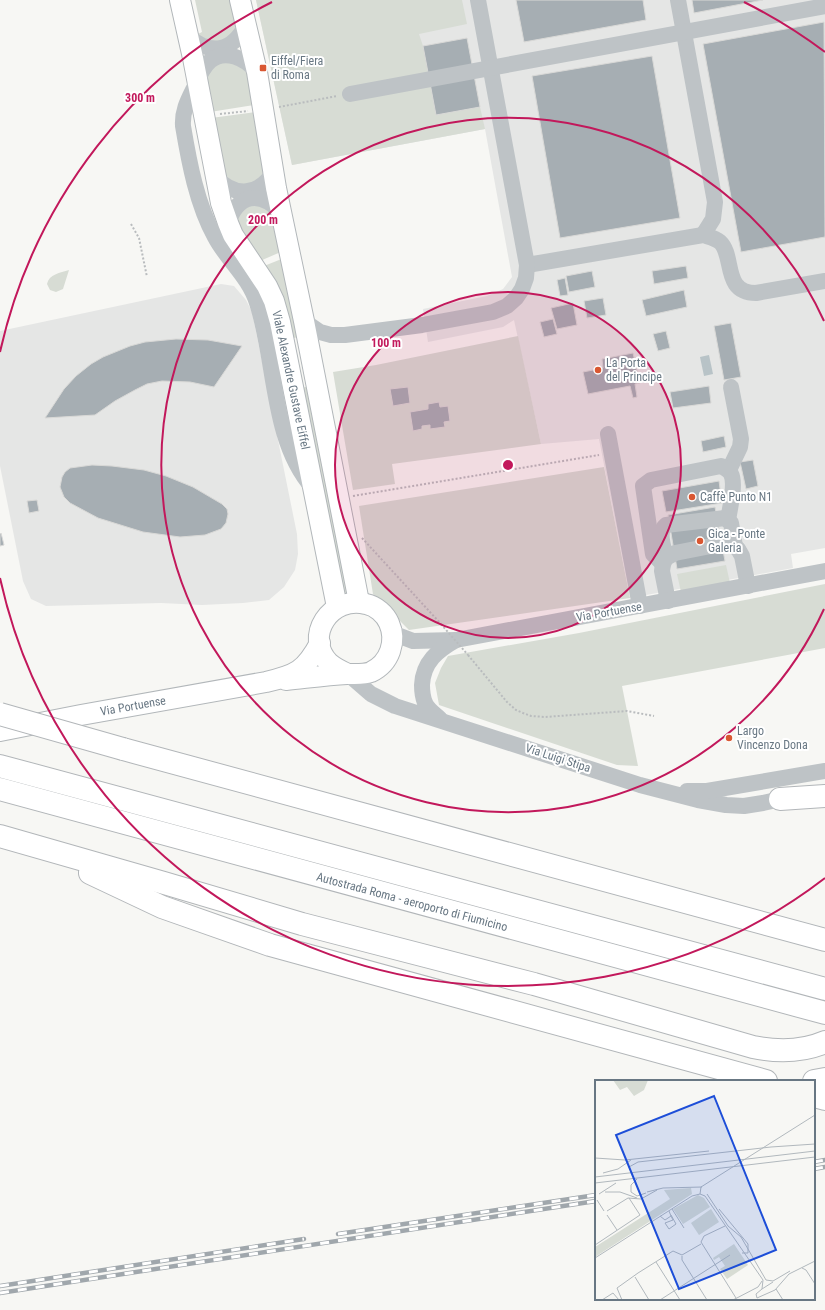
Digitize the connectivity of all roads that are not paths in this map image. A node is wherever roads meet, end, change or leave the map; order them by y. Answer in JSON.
{"nodes":[{"id":1,"x":180,"y":0,"type":"edge"},
{"id":2,"x":240,"y":0,"type":"edge"},
{"id":3,"x":478,"y":0,"type":"edge"},
{"id":4,"x":678,"y":0,"type":"edge"},
{"id":5,"x":825,"y":6,"type":"edge"},
{"id":6,"x":246,"y":25,"type":"junction"},
{"id":7,"x":188,"y":36,"type":"junction"},
{"id":8,"x":257,"y":72,"type":"junction"},
{"id":9,"x":197,"y":80,"type":"junction"},
{"id":10,"x":350,"y":94,"type":"road end"},
{"id":11,"x":274,"y":171,"type":"junction"},
{"id":12,"x":216,"y":177,"type":"junction"},
{"id":13,"x":281,"y":212,"type":"junction"},
{"id":14,"x":228,"y":223,"type":"junction"},
{"id":15,"x":703,"y":235,"type":"junction"},
{"id":16,"x":527,"y":265,"type":"junction"},
{"id":17,"x":825,"y":281,"type":"edge"},
{"id":18,"x":304,"y":321,"type":"junction"},
{"id":19,"x":731,"y":387,"type":"dead end"},
{"id":20,"x":608,"y":434,"type":"dead end"},
{"id":21,"x":729,"y":470,"type":"junction"},
{"id":22,"x":314,"y":488,"type":"junction"},
{"id":23,"x":728,"y":520,"type":"junction"},
{"id":24,"x":735,"y":546,"type":"junction"},
{"id":25,"x":664,"y":561,"type":"junction"},
{"id":26,"x":825,"y":571,"type":"edge"},
{"id":27,"x":748,"y":586,"type":"junction"},
{"id":28,"x":668,"y":601,"type":"junction"},
{"id":29,"x":359,"y":602,"type":"junction"},
{"id":30,"x":640,"y":606,"type":"junction"},
{"id":31,"x":337,"y":607,"type":"junction"},
{"id":32,"x":392,"y":634,"type":"junction"},
{"id":33,"x":456,"y":640,"type":"junction"},
{"id":34,"x":320,"y":643,"type":"junction"},
{"id":35,"x":348,"y":674,"type":"junction"},
{"id":36,"x":266,"y":682,"type":"junction"},
{"id":37,"x":0,"y":714,"type":"edge"},
{"id":38,"x":443,"y":721,"type":"junction"},
{"id":39,"x":0,"y":732,"type":"edge"},
{"id":40,"x":0,"y":766,"type":"edge"},
{"id":41,"x":825,"y":771,"type":"edge"},
{"id":42,"x":640,"y":785,"type":"junction"},
{"id":43,"x":825,"y":788,"type":"edge"},
{"id":44,"x":0,"y":789,"type":"edge"},
{"id":45,"x":825,"y":796,"type":"edge"},
{"id":46,"x":780,"y":800,"type":"junction"},
{"id":47,"x":0,"y":836,"type":"edge"},
{"id":48,"x":31,"y":845,"type":"junction"},
{"id":49,"x":760,"y":922,"type":"junction"},
{"id":50,"x":825,"y":923,"type":"edge"},
{"id":51,"x":825,"y":940,"type":"edge"},
{"id":52,"x":825,"y":989,"type":"edge"},
{"id":53,"x":825,"y":1013,"type":"edge"},
{"id":54,"x":825,"y":1042,"type":"edge"},
{"id":55,"x":825,"y":1079,"type":"edge"},
{"id":56,"x":762,"y":1080,"type":"edge"},
{"id":57,"x":815,"y":1081,"type":"edge"},
{"id":58,"x":815,"y":1096,"type":"edge"},
{"id":59,"x":825,"y":1099,"type":"edge"}],
"edges":[{"from":1,"to":7,"type":"main road","name":"Viale Alexandre Gustave Eiffel"},
{"from":2,"to":6,"type":"main road","name":"Viale Alexandre Gustave Eiffel"},
{"from":3,"to":16,"type":"street"},
{"from":4,"to":15,"type":"street"},
{"from":5,"to":10,"type":"street","bridge":true},
{"from":6,"to":7,"type":"street"},
{"from":6,"to":8,"type":"main road","name":"Viale Alexandre Gustave Eiffel"},
{"from":7,"to":9,"type":"main road","name":"Viale Alexandre Gustave Eiffel"},
{"from":8,"to":9,"type":"street"},
{"from":8,"to":11,"type":"main road","name":"Viale Alexandre Gustave Eiffel"},
{"from":9,"to":12,"type":"main road","name":"Viale Alexandre Gustave Eiffel"},
{"from":9,"to":22,"type":"street"},
{"from":11,"to":12,"type":"street"},
{"from":11,"to":13,"type":"main road","name":"Viale Alexandre Gustave Eiffel"},
{"from":12,"to":14,"type":"main road","name":"Viale Alexandre Gustave Eiffel"},
{"from":13,"to":14,"type":"street"},
{"from":13,"to":18,"type":"main road","name":"Viale Alexandre Gustave Eiffel"},
{"from":14,"to":22,"type":"main road","name":"Viale Alexandre Gustave Eiffel"},
{"from":15,"to":16,"type":"street"},
{"from":15,"to":17,"type":"street"},
{"from":16,"to":18,"type":"street"},
{"from":18,"to":29,"type":"main road","name":"Viale Alexandre Gustave Eiffel"},
{"from":19,"to":21,"type":"street"},
{"from":20,"to":30,"type":"street"},
{"from":21,"to":23,"type":"street"},
{"from":21,"to":25,"type":"street"},
{"from":22,"to":31,"type":"main road","name":"Viale Alexandre Gustave Eiffel"},
{"from":23,"to":24,"type":"street"},
{"from":23,"to":25,"type":"street"},
{"from":24,"to":25,"type":"street"},
{"from":24,"to":27,"type":"street"},
{"from":25,"to":28,"type":"street"},
{"from":26,"to":27,"type":"street","name":"Via Portuense"},
{"from":27,"to":28,"type":"street","name":"Via Portuense"},
{"from":28,"to":30,"type":"street","name":"Via Portuense"},
{"from":29,"to":31,"type":"main road"},
{"from":29,"to":32,"type":"main road"},
{"from":30,"to":33,"type":"street","name":"Via Portuense"},
{"from":31,"to":34,"type":"main road","name":"Via Portuense"},
{"from":32,"to":33,"type":"street","name":"Via Portuense"},
{"from":32,"to":35,"type":"main road","name":"Via Portuense"},
{"from":33,"to":38,"type":"street"},
{"from":34,"to":35,"type":"main road"},
{"from":34,"to":36,"type":"main road","name":"Via Portuense"},
{"from":35,"to":36,"type":"main road","name":"Via Portuense"},
{"from":35,"to":38,"type":"street","name":"Via Luigi Stipa"},
{"from":36,"to":39,"type":"main road","name":"Via Portuense"},
{"from":37,"to":49,"type":"highway","bridge":true},
{"from":38,"to":42,"type":"street","name":"Via Luigi Stipa"},
{"from":40,"to":52,"type":"highway","name":"Autostrada Roma - aeroporto di Fiumicino"},
{"from":41,"to":42,"type":"street"},
{"from":42,"to":46,"type":"street","name":"Via Luigi Stipa"},
{"from":43,"to":46,"type":"street","name":"Via Luigi Stipa"},
{"from":44,"to":53,"type":"highway","name":"Autostrada Roma - aeroporto di Fiumicino"},
{"from":45,"to":46,"type":"highway"},
{"from":47,"to":48,"type":"highway"},
{"from":48,"to":54,"type":"highway"},
{"from":48,"to":56,"type":"highway"},
{"from":49,"to":50,"type":"highway"},
{"from":49,"to":51,"type":"highway"},
{"from":55,"to":57,"type":"highway"},
{"from":58,"to":59,"type":"highway"}]}
